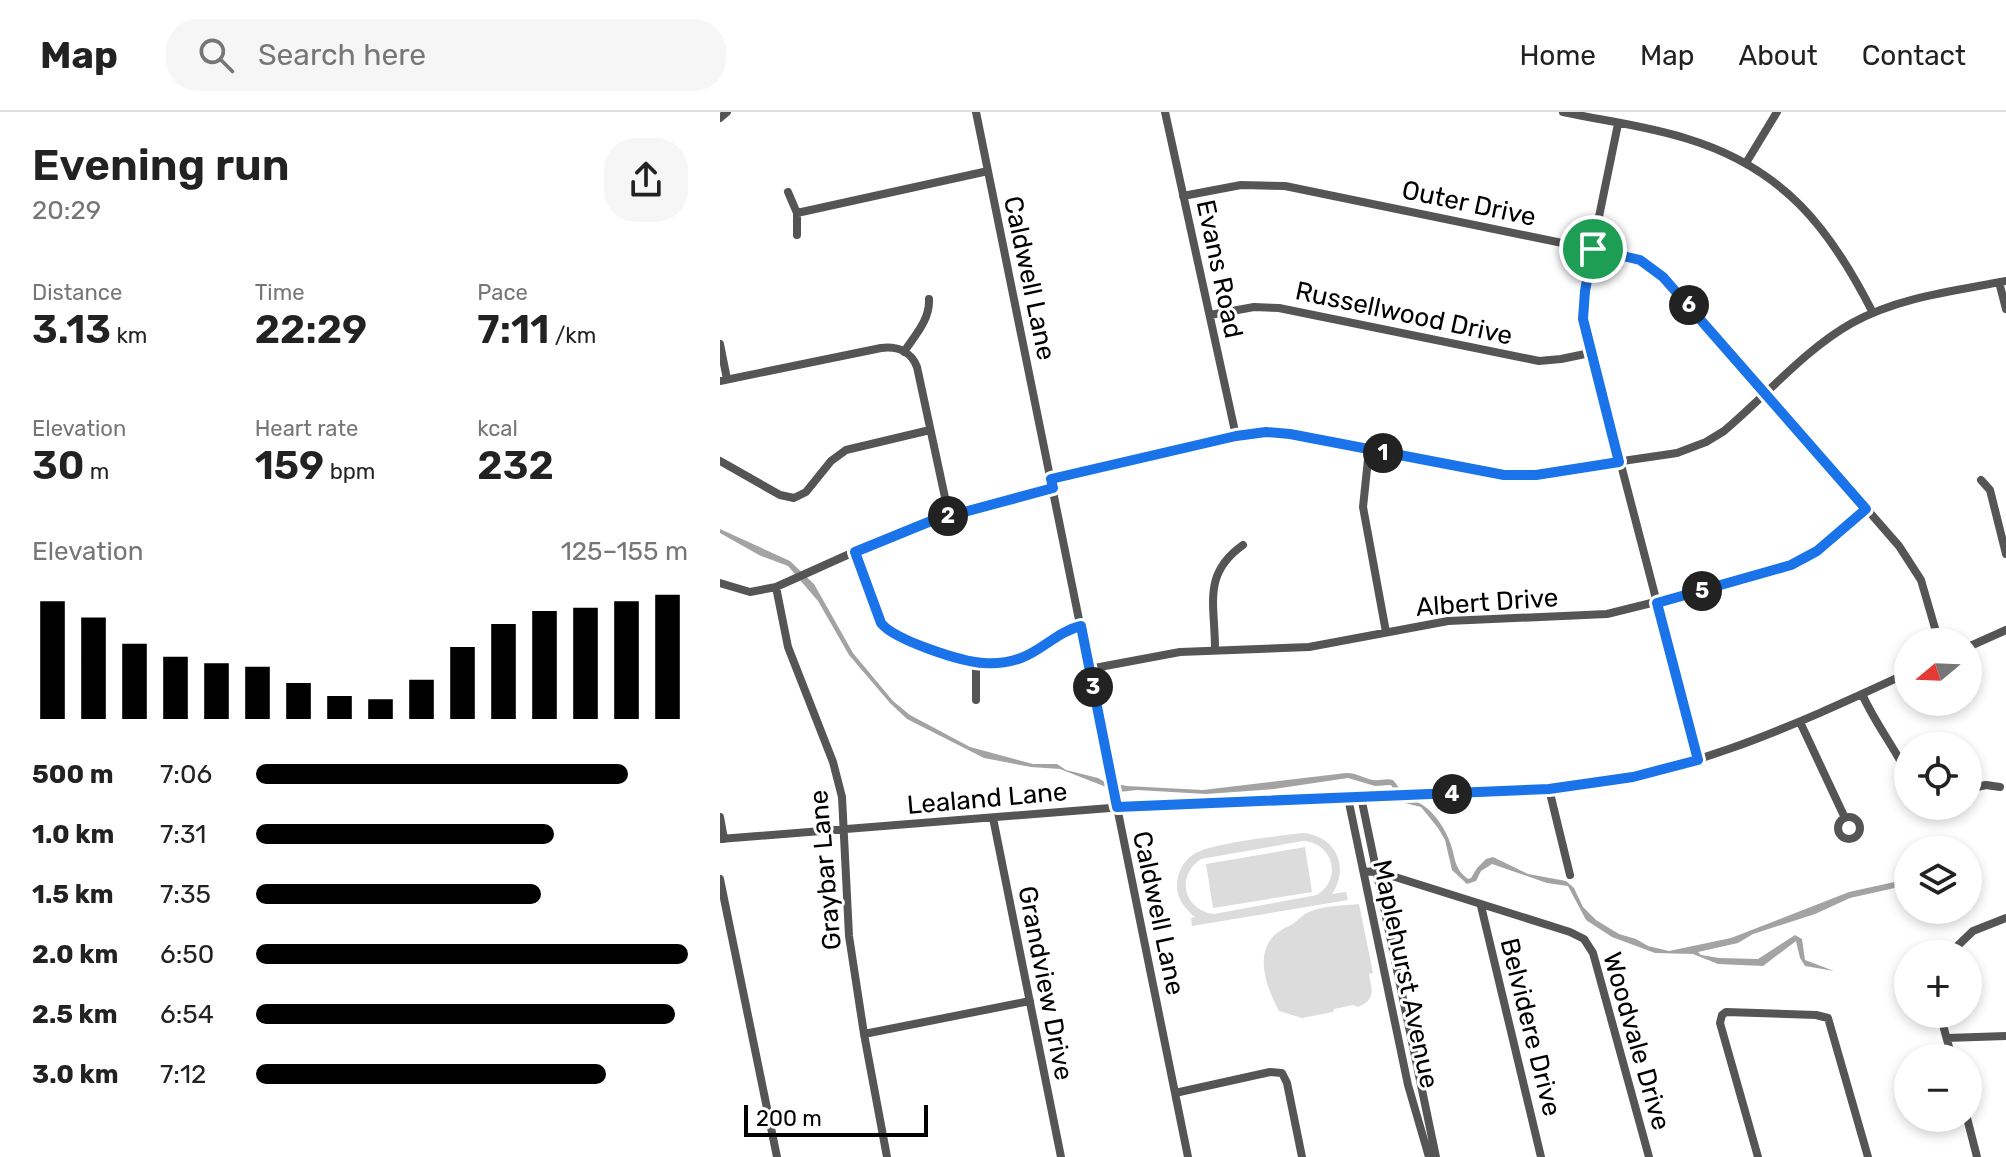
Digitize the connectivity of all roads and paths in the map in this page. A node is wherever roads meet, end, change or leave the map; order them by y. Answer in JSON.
{"nodes":[{"id":1,"x":727,"y":112,"type":"edge"},
{"id":2,"x":976,"y":112,"type":"edge"},
{"id":3,"x":1165,"y":112,"type":"edge"},
{"id":4,"x":1563,"y":112,"type":"edge"},
{"id":5,"x":1777,"y":112,"type":"edge"},
{"id":6,"x":720,"y":118,"type":"edge"},
{"id":7,"x":1618,"y":124,"type":"junction"},
{"id":8,"x":1746,"y":163,"type":"junction"},
{"id":9,"x":988,"y":171,"type":"junction"},
{"id":10,"x":788,"y":192,"type":"dead end"},
{"id":11,"x":1183,"y":196,"type":"junction"},
{"id":12,"x":797,"y":213,"type":"junction"},
{"id":13,"x":797,"y":235,"type":"dead end"},
{"id":14,"x":1593,"y":249,"type":"junction"},
{"id":15,"x":2003,"y":281,"type":"edge"},
{"id":16,"x":929,"y":299,"type":"dead end"},
{"id":17,"x":2006,"y":309,"type":"edge"},
{"id":18,"x":1873,"y":313,"type":"junction"},
{"id":19,"x":1210,"y":315,"type":"junction"},
{"id":20,"x":720,"y":344,"type":"edge"},
{"id":21,"x":904,"y":352,"type":"junction"},
{"id":22,"x":1590,"y":353,"type":"junction"},
{"id":23,"x":723,"y":380,"type":"edge"},
{"id":24,"x":1767,"y":394,"type":"junction"},
{"id":25,"x":930,"y":430,"type":"junction"},
{"id":26,"x":1236,"y":436,"type":"junction"},
{"id":27,"x":1369,"y":450,"type":"junction"},
{"id":28,"x":720,"y":461,"type":"edge"},
{"id":29,"x":1619,"y":462,"type":"junction"},
{"id":30,"x":1981,"y":480,"type":"dead end"},
{"id":31,"x":1052,"y":484,"type":"junction"},
{"id":32,"x":1866,"y":509,"type":"junction"},
{"id":33,"x":949,"y":516,"type":"junction"},
{"id":34,"x":1243,"y":545,"type":"dead end"},
{"id":35,"x":855,"y":552,"type":"junction"},
{"id":36,"x":2006,"y":554,"type":"edge"},
{"id":37,"x":720,"y":583,"type":"edge"},
{"id":38,"x":776,"y":587,"type":"junction"},
{"id":39,"x":1657,"y":603,"type":"junction"},
{"id":40,"x":1081,"y":626,"type":"junction"},
{"id":41,"x":1935,"y":628,"type":"edge"},
{"id":42,"x":2006,"y":630,"type":"edge"},
{"id":43,"x":1386,"y":632,"type":"junction"},
{"id":44,"x":1982,"y":641,"type":"edge"},
{"id":45,"x":1215,"y":649,"type":"junction"},
{"id":46,"x":976,"y":662,"type":"junction"},
{"id":47,"x":1089,"y":669,"type":"junction"},
{"id":48,"x":1894,"y":679,"type":"edge"},
{"id":49,"x":1862,"y":694,"type":"junction"},
{"id":50,"x":976,"y":700,"type":"dead end"},
{"id":51,"x":1800,"y":722,"type":"junction"},
{"id":52,"x":1894,"y":746,"type":"edge"},
{"id":53,"x":1698,"y":760,"type":"junction"},
{"id":54,"x":1982,"y":786,"type":"edge"},
{"id":55,"x":2000,"y":787,"type":"dead end"},
{"id":56,"x":1549,"y":789,"type":"junction"},
{"id":57,"x":1361,"y":797,"type":"junction"},
{"id":58,"x":1348,"y":798,"type":"junction"},
{"id":59,"x":1117,"y":807,"type":"junction"},
{"id":60,"x":720,"y":817,"type":"edge"},
{"id":61,"x":993,"y":818,"type":"junction"},
{"id":62,"x":1845,"y":818,"type":"dead end"},
{"id":63,"x":846,"y":831,"type":"junction"},
{"id":64,"x":722,"y":839,"type":"edge"},
{"id":65,"x":1376,"y":871,"type":"junction"},
{"id":66,"x":1364,"y":872,"type":"junction"},
{"id":67,"x":1570,"y":875,"type":"dead end"},
{"id":68,"x":720,"y":879,"type":"edge"},
{"id":69,"x":1481,"y":906,"type":"junction"},
{"id":70,"x":2006,"y":918,"type":"edge"},
{"id":71,"x":1964,"y":940,"type":"edge"},
{"id":72,"x":1030,"y":1001,"type":"junction"},
{"id":73,"x":1944,"y":1028,"type":"edge"},
{"id":74,"x":864,"y":1034,"type":"junction"},
{"id":75,"x":2006,"y":1036,"type":"edge"},
{"id":76,"x":1947,"y":1038,"type":"junction"},
{"id":77,"x":1948,"y":1044,"type":"edge"},
{"id":78,"x":1175,"y":1093,"type":"junction"},
{"id":79,"x":1971,"y":1132,"type":"edge"},
{"id":80,"x":777,"y":1157,"type":"edge"},
{"id":81,"x":887,"y":1157,"type":"edge"},
{"id":82,"x":1061,"y":1157,"type":"edge"},
{"id":83,"x":1188,"y":1157,"type":"edge"},
{"id":84,"x":1302,"y":1157,"type":"edge"},
{"id":85,"x":1429,"y":1157,"type":"edge"},
{"id":86,"x":1436,"y":1157,"type":"edge"},
{"id":87,"x":1541,"y":1157,"type":"edge"},
{"id":88,"x":1649,"y":1157,"type":"edge"},
{"id":89,"x":1758,"y":1157,"type":"edge"},
{"id":90,"x":1868,"y":1157,"type":"edge"},
{"id":91,"x":1977,"y":1157,"type":"edge"}],
"edges":[{"from":1,"to":6,"type":"street"},
{"from":2,"to":9,"type":"street","name":"Caldwell Lane"},
{"from":3,"to":11,"type":"street","name":"Evans Road"},
{"from":4,"to":7,"type":"street"},
{"from":5,"to":8,"type":"street"},
{"from":7,"to":8,"type":"street"},
{"from":7,"to":14,"type":"street"},
{"from":8,"to":18,"type":"street"},
{"from":9,"to":12,"type":"street"},
{"from":9,"to":31,"type":"street","name":"Caldwell Lane"},
{"from":10,"to":12,"type":"street"},
{"from":11,"to":14,"type":"street","name":"Outer Drive"},
{"from":11,"to":19,"type":"street","name":"Evans Road"},
{"from":12,"to":13,"type":"street"},
{"from":14,"to":22,"type":"street"},
{"from":14,"to":24,"type":"street","name":"Outer Drive"},
{"from":15,"to":17,"type":"street"},
{"from":15,"to":18,"type":"street"},
{"from":16,"to":21,"type":"street"},
{"from":18,"to":24,"type":"street"},
{"from":19,"to":22,"type":"street","name":"Russellwood Drive"},
{"from":19,"to":26,"type":"street","name":"Evans Road"},
{"from":20,"to":23,"type":"street"},
{"from":21,"to":23,"type":"street"},
{"from":21,"to":25,"type":"street"},
{"from":22,"to":29,"type":"street"},
{"from":24,"to":29,"type":"street"},
{"from":24,"to":32,"type":"street","name":"Outer Drive"},
{"from":25,"to":28,"type":"street"},
{"from":25,"to":33,"type":"street"},
{"from":26,"to":27,"type":"street"},
{"from":26,"to":31,"type":"street"},
{"from":27,"to":29,"type":"street"},
{"from":27,"to":43,"type":"street"},
{"from":29,"to":39,"type":"street"},
{"from":30,"to":36,"type":"street"},
{"from":31,"to":33,"type":"street"},
{"from":31,"to":40,"type":"street","name":"Caldwell Lane"},
{"from":32,"to":39,"type":"street","name":"Albert Drive"},
{"from":32,"to":41,"type":"street","name":"Outer Drive"},
{"from":33,"to":35,"type":"street"},
{"from":34,"to":45,"type":"street"},
{"from":35,"to":38,"type":"street"},
{"from":35,"to":46,"type":"street"},
{"from":37,"to":38,"type":"street"},
{"from":38,"to":63,"type":"street","name":"Graybar Lane"},
{"from":39,"to":43,"type":"street","name":"Albert Drive"},
{"from":39,"to":53,"type":"street"},
{"from":40,"to":46,"type":"street"},
{"from":40,"to":47,"type":"street","name":"Caldwell Lane"},
{"from":42,"to":44,"type":"street"},
{"from":43,"to":45,"type":"street","name":"Albert Drive"},
{"from":45,"to":47,"type":"street","name":"Albert Drive"},
{"from":46,"to":50,"type":"street"},
{"from":47,"to":59,"type":"street","name":"Caldwell Lane"},
{"from":48,"to":49,"type":"street","name":"Lealand Lane"},
{"from":49,"to":51,"type":"street","name":"Lealand Lane"},
{"from":49,"to":52,"type":"street"},
{"from":51,"to":53,"type":"street","name":"Lealand Lane"},
{"from":51,"to":62,"type":"street"},
{"from":53,"to":56,"type":"street","name":"Lealand Lane"},
{"from":54,"to":55,"type":"street"},
{"from":56,"to":57,"type":"street","name":"Lealand Lane"},
{"from":56,"to":67,"type":"street"},
{"from":57,"to":58,"type":"street","name":"Lealand Lane"},
{"from":57,"to":65,"type":"street","name":"Maplehurst Avenue"},
{"from":58,"to":59,"type":"street","name":"Lealand Lane"},
{"from":58,"to":66,"type":"street","name":"Maplehurst Avenue"},
{"from":59,"to":61,"type":"street","name":"Lealand Lane"},
{"from":59,"to":78,"type":"street","name":"Caldwell Lane"},
{"from":60,"to":64,"type":"street"},
{"from":61,"to":63,"type":"street","name":"Lealand Lane"},
{"from":61,"to":72,"type":"street","name":"Grandview Drive"},
{"from":63,"to":64,"type":"street","name":"Lealand Lane"},
{"from":63,"to":74,"type":"street","name":"Graybar Lane"},
{"from":65,"to":66,"type":"street"},
{"from":65,"to":69,"type":"street"},
{"from":65,"to":86,"type":"street","name":"Maplehurst Avenue"},
{"from":66,"to":85,"type":"street","name":"Maplehurst Avenue"},
{"from":68,"to":80,"type":"street"},
{"from":69,"to":87,"type":"street","name":"Belvidere Drive"},
{"from":69,"to":88,"type":"street","name":"Woodvale Drive"},
{"from":70,"to":71,"type":"street"},
{"from":72,"to":74,"type":"street"},
{"from":72,"to":82,"type":"street","name":"Grandview Drive"},
{"from":73,"to":76,"type":"street"},
{"from":74,"to":81,"type":"street","name":"Graybar Lane"},
{"from":75,"to":76,"type":"street"},
{"from":76,"to":77,"type":"street"},
{"from":78,"to":83,"type":"street","name":"Caldwell Lane"},
{"from":78,"to":84,"type":"street"},
{"from":79,"to":91,"type":"street"},
{"from":89,"to":90,"type":"street"}]}
